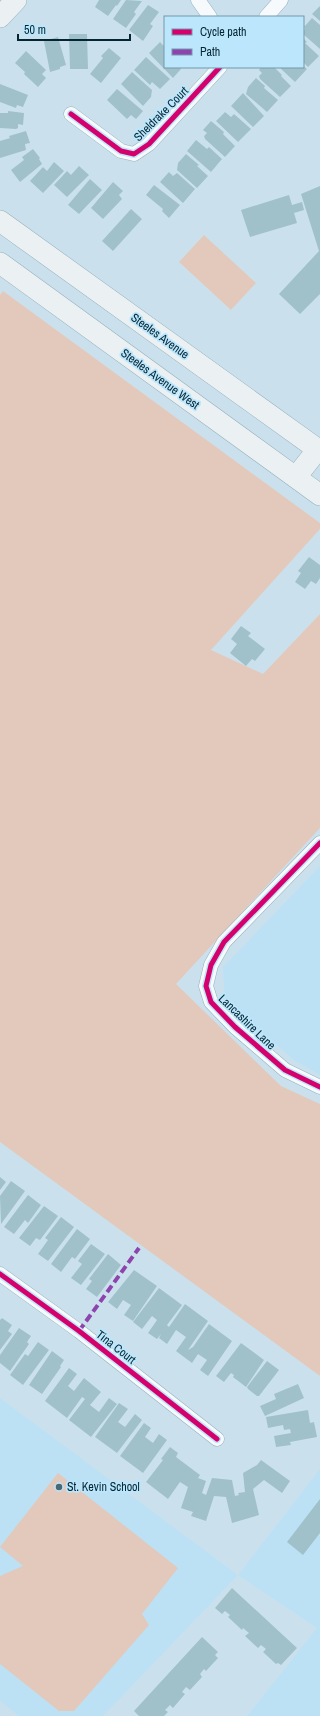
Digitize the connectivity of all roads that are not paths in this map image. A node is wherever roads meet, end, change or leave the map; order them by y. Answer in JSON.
{"nodes":[{"id":1,"x":16,"y":0,"type":"edge"},
{"id":2,"x":198,"y":0,"type":"edge"},
{"id":3,"x":281,"y":0,"type":"edge"},
{"id":4,"x":209,"y":16,"type":"edge"},
{"id":5,"x":267,"y":16,"type":"edge"},
{"id":6,"x":0,"y":17,"type":"edge"},
{"id":7,"x":219,"y":68,"type":"edge"},
{"id":8,"x":71,"y":114,"type":"dead end"},
{"id":9,"x":0,"y":221,"type":"edge"},
{"id":10,"x":0,"y":264,"type":"edge"},
{"id":11,"x":319,"y":450,"type":"edge"},
{"id":12,"x":296,"y":477,"type":"junction"},
{"id":13,"x":320,"y":495,"type":"edge"},
{"id":14,"x":320,"y":843,"type":"edge"},
{"id":15,"x":320,"y":1087,"type":"edge"},
{"id":16,"x":0,"y":1274,"type":"edge"},
{"id":17,"x":217,"y":1439,"type":"dead end"}],
"edges":[{"from":1,"to":6,"type":"main road"},
{"from":2,"to":4,"type":"street"},
{"from":3,"to":5,"type":"street"},
{"from":7,"to":8,"type":"street","name":"Sheldrake Court"},
{"from":9,"to":11,"type":"main road","name":"Steeles Avenue"},
{"from":10,"to":12,"type":"main road","name":"Steeles Avenue West"},
{"from":11,"to":12,"type":"main road"},
{"from":12,"to":13,"type":"main road","name":"Steeles Avenue West"},
{"from":14,"to":15,"type":"street","name":"Lancashire Lane"},
{"from":16,"to":17,"type":"street","name":"Tina Court"}]}
